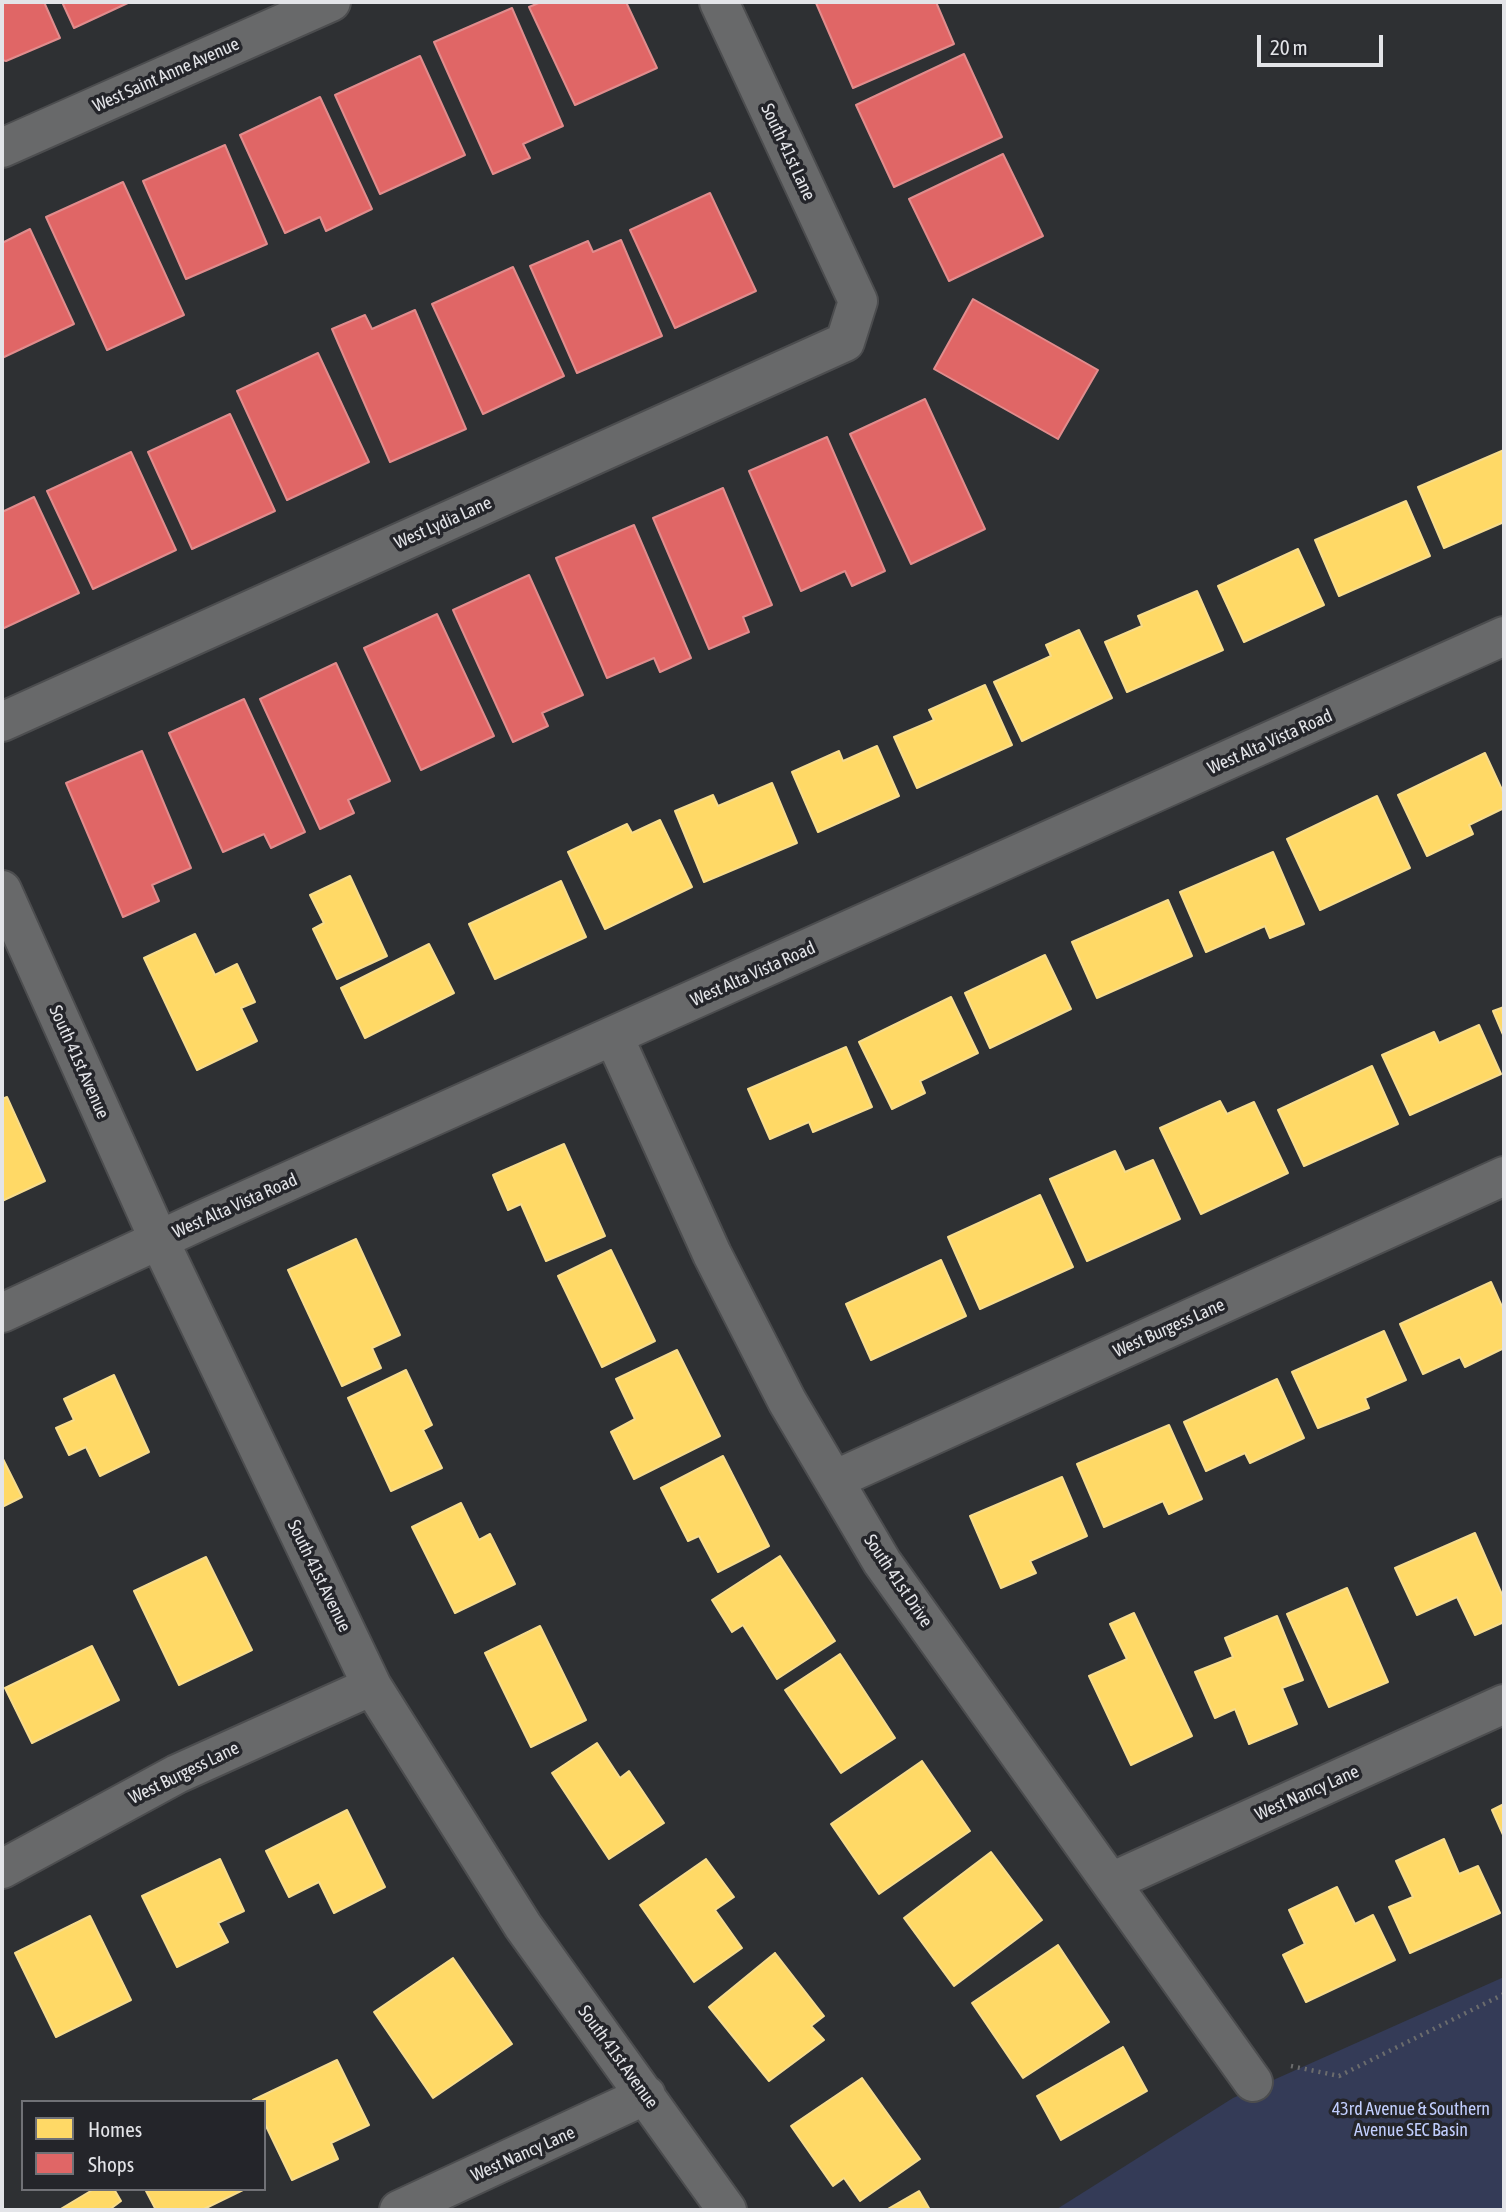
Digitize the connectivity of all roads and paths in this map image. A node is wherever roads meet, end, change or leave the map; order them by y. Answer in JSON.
{"nodes":[{"id":1,"x":331,"y":2,"type":"edge"},
{"id":2,"x":719,"y":2,"type":"edge"},
{"id":3,"x":2,"y":148,"type":"edge"},
{"id":4,"x":858,"y":301,"type":"joint"},
{"id":5,"x":1504,"y":636,"type":"edge"},
{"id":6,"x":2,"y":722,"type":"edge"},
{"id":7,"x":2,"y":890,"type":"edge"},
{"id":8,"x":614,"y":1037,"type":"junction"},
{"id":9,"x":1504,"y":1176,"type":"edge"},
{"id":10,"x":159,"y":1240,"type":"junction"},
{"id":11,"x":2,"y":1313,"type":"edge"},
{"id":12,"x":834,"y":1480,"type":"junction"},
{"id":13,"x":372,"y":1686,"type":"junction"},
{"id":14,"x":1504,"y":1704,"type":"edge"},
{"id":15,"x":2,"y":1869,"type":"edge"},
{"id":16,"x":1111,"y":1882,"type":"junction"},
{"id":17,"x":1504,"y":1994,"type":"edge"},
{"id":18,"x":1339,"y":2076,"type":"dead end"},
{"id":19,"x":1253,"y":2082,"type":"dead end"},
{"id":20,"x":646,"y":2095,"type":"junction"},
{"id":21,"x":399,"y":2210,"type":"edge"},
{"id":22,"x":727,"y":2210,"type":"edge"}],
"edges":[{"from":1,"to":3,"type":"street","name":"West Saint Anne Avenue"},
{"from":2,"to":4,"type":"street","name":"South 41st Lane"},
{"from":4,"to":6,"type":"street","name":"West Lydia Lane"},
{"from":5,"to":8,"type":"street","name":"West Alta Vista Road"},
{"from":7,"to":10,"type":"street","name":"South 41st Avenue"},
{"from":8,"to":10,"type":"street","name":"West Alta Vista Road"},
{"from":8,"to":12,"type":"street","name":"South 41st Drive"},
{"from":9,"to":12,"type":"street","name":"West Burgess Lane"},
{"from":10,"to":11,"type":"street","name":"West Alta Vista Road"},
{"from":10,"to":13,"type":"street","name":"South 41st Avenue"},
{"from":12,"to":16,"type":"street","name":"South 41st Drive"},
{"from":13,"to":15,"type":"street","name":"West Burgess Lane"},
{"from":13,"to":20,"type":"street","name":"South 41st Avenue"},
{"from":14,"to":16,"type":"street","name":"West Nancy Lane"},
{"from":16,"to":19,"type":"street","name":"South 41st Drive"},
{"from":17,"to":18,"type":"path"},
{"from":20,"to":21,"type":"street","name":"West Nancy Lane"},
{"from":20,"to":22,"type":"street","name":"South 41st Avenue"}]}
